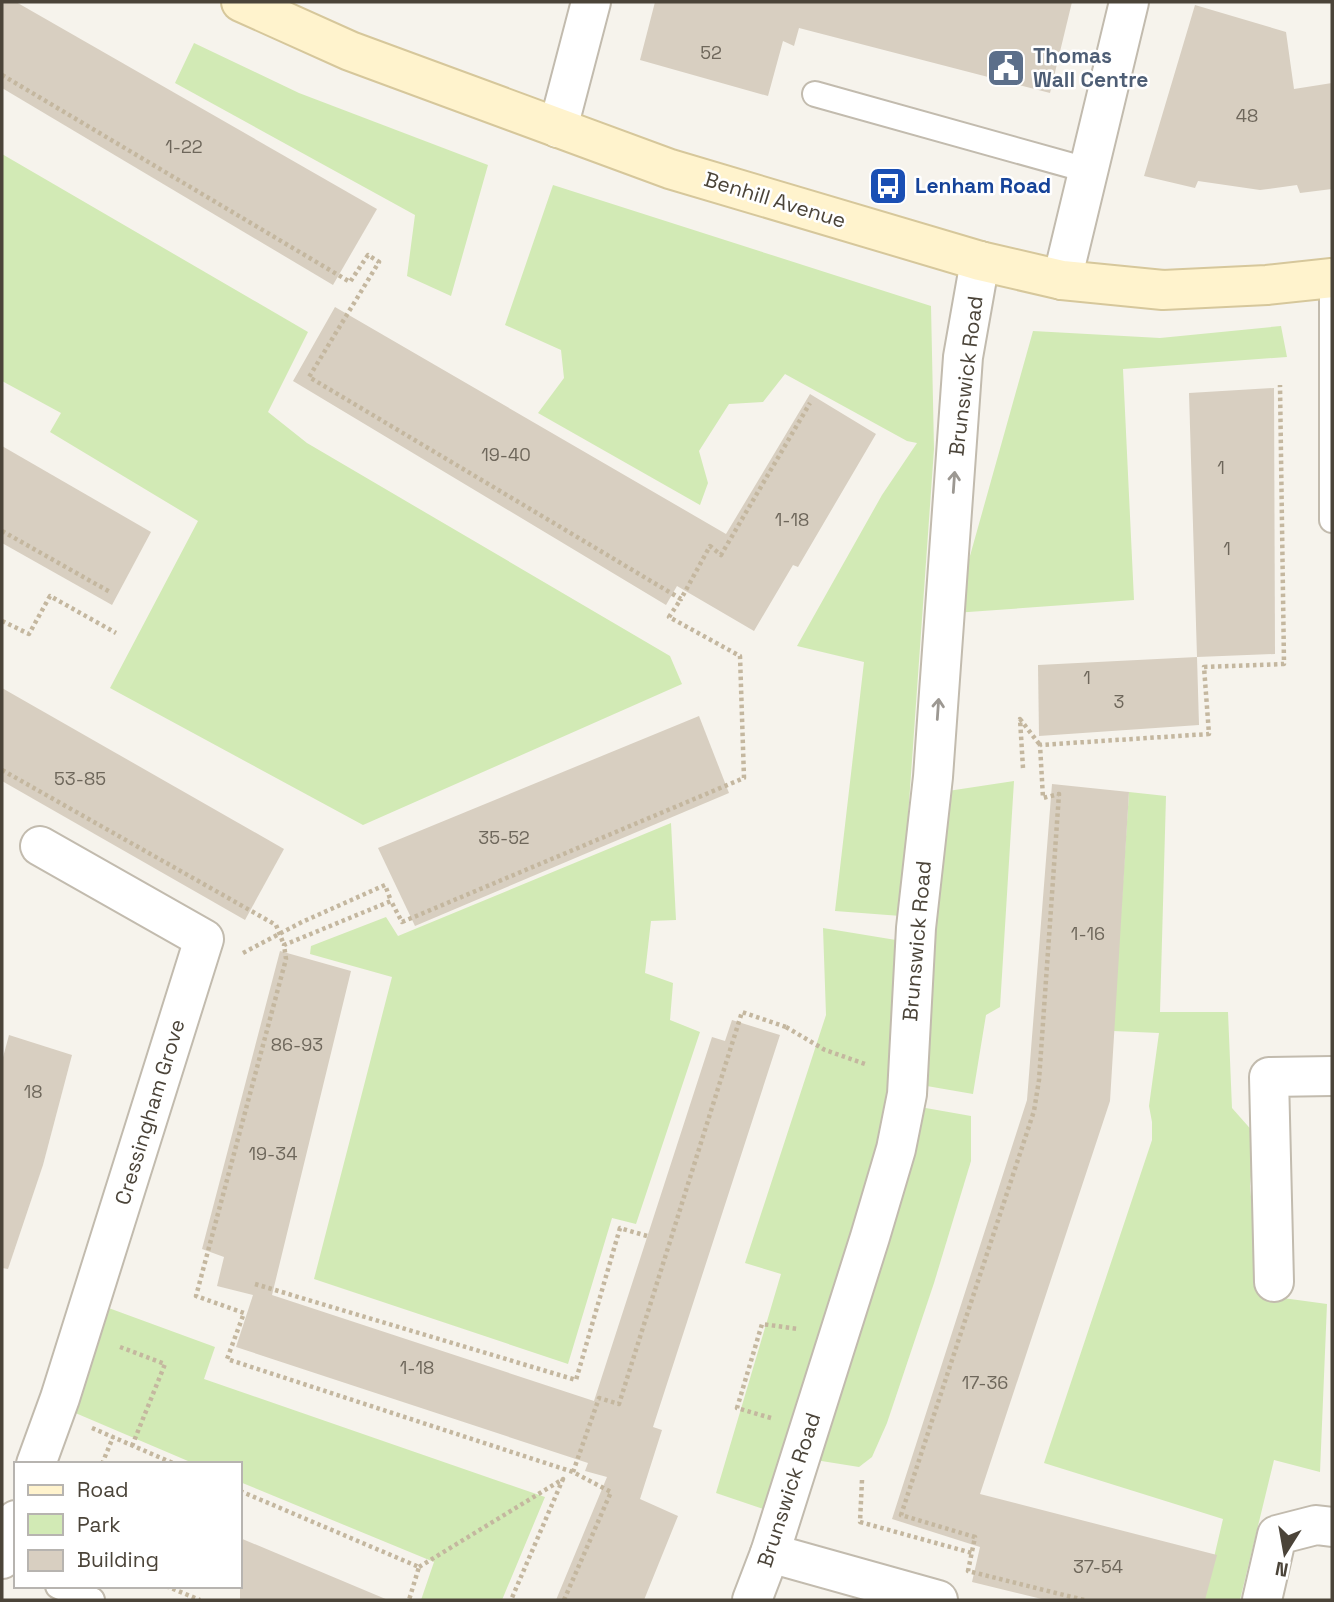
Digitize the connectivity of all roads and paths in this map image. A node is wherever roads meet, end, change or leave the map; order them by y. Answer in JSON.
{"nodes":[{"id":1,"x":241,"y":2,"type":"edge"},
{"id":2,"x":590,"y":2,"type":"edge"},
{"id":3,"x":1129,"y":2,"type":"edge"},
{"id":4,"x":2,"y":75,"type":"edge"},
{"id":5,"x":815,"y":94,"type":"dead end"},
{"id":6,"x":558,"y":128,"type":"junction"},
{"id":7,"x":1087,"y":170,"type":"junction"},
{"id":8,"x":980,"y":261,"type":"junction"},
{"id":9,"x":1332,"y":278,"type":"edge"},
{"id":10,"x":1062,"y":281,"type":"junction"},
{"id":11,"x":1280,"y":385,"type":"dead end"},
{"id":12,"x":810,"y":403,"type":"dead end"},
{"id":13,"x":1332,"y":520,"type":"edge"},
{"id":14,"x":2,"y":531,"type":"edge"},
{"id":15,"x":110,"y":592,"type":"dead end"},
{"id":16,"x":681,"y":599,"type":"junction"},
{"id":17,"x":2,"y":621,"type":"edge"},
{"id":18,"x":116,"y":633,"type":"dead end"},
{"id":19,"x":1040,"y":745,"type":"junction"},
{"id":20,"x":1023,"y":768,"type":"dead end"},
{"id":21,"x":2,"y":770,"type":"edge"},
{"id":22,"x":40,"y":846,"type":"dead end"},
{"id":23,"x":391,"y":901,"type":"junction"},
{"id":24,"x":284,"y":945,"type":"junction"},
{"id":25,"x":236,"y":957,"type":"dead end"},
{"id":26,"x":1332,"y":1076,"type":"edge"},
{"id":27,"x":908,"y":1080,"type":"junction"},
{"id":28,"x":648,"y":1236,"type":"dead end"},
{"id":29,"x":1273,"y":1282,"type":"dead end"},
{"id":30,"x":255,"y":1284,"type":"dead end"},
{"id":31,"x":80,"y":1332,"type":"junction"},
{"id":32,"x":839,"y":1334,"type":"junction"},
{"id":33,"x":55,"y":1412,"type":"junction"},
{"id":34,"x":808,"y":1429,"type":"junction"},
{"id":35,"x":113,"y":1437,"type":"junction"},
{"id":36,"x":132,"y":1446,"type":"junction"},
{"id":37,"x":37,"y":1462,"type":"edge"},
{"id":38,"x":103,"y":1462,"type":"edge"},
{"id":39,"x":170,"y":1462,"type":"edge"},
{"id":40,"x":573,"y":1472,"type":"junction"},
{"id":41,"x":862,"y":1480,"type":"dead end"},
{"id":42,"x":242,"y":1492,"type":"edge"},
{"id":43,"x":14,"y":1526,"type":"edge"},
{"id":44,"x":1332,"y":1527,"type":"edge"},
{"id":45,"x":770,"y":1553,"type":"junction"},
{"id":46,"x":972,"y":1553,"type":"junction"},
{"id":47,"x":2,"y":1561,"type":"edge"},
{"id":48,"x":419,"y":1567,"type":"junction"},
{"id":49,"x":63,"y":1588,"type":"edge"},
{"id":50,"x":171,"y":1588,"type":"edge"},
{"id":51,"x":92,"y":1600,"type":"edge"},
{"id":52,"x":200,"y":1600,"type":"edge"},
{"id":53,"x":409,"y":1600,"type":"edge"},
{"id":54,"x":511,"y":1600,"type":"edge"},
{"id":55,"x":564,"y":1600,"type":"edge"},
{"id":56,"x":752,"y":1600,"type":"edge"},
{"id":57,"x":938,"y":1600,"type":"edge"},
{"id":58,"x":1084,"y":1600,"type":"edge"},
{"id":59,"x":1262,"y":1600,"type":"edge"}],
"edges":[{"from":1,"to":6,"type":"street","name":"Benhill Avenue"},
{"from":2,"to":6,"type":"street"},
{"from":3,"to":7,"type":"street"},
{"from":4,"to":16,"type":"path"},
{"from":5,"to":7,"type":"lane"},
{"from":6,"to":8,"type":"street","name":"Benhill Avenue"},
{"from":7,"to":10,"type":"street"},
{"from":8,"to":10,"type":"street","name":"Benhill Avenue"},
{"from":27,"to":8,"type":"street","name":"Brunswick Road","one_way":true},
{"from":9,"to":10,"type":"street","name":"Benhill Avenue"},
{"from":9,"to":13,"type":"lane"},
{"from":11,"to":19,"type":"path"},
{"from":12,"to":16,"type":"path"},
{"from":14,"to":15,"type":"path"},
{"from":16,"to":23,"type":"path"},
{"from":17,"to":18,"type":"path"},
{"from":19,"to":20,"type":"path"},
{"from":19,"to":46,"type":"path"},
{"from":21,"to":24,"type":"path","bridge":true},
{"from":22,"to":31,"type":"street","name":"Cressingham Grove"},
{"from":23,"to":24,"type":"path"},
{"from":23,"to":25,"type":"path"},
{"from":24,"to":40,"type":"path"},
{"from":26,"to":29,"type":"street"},
{"from":27,"to":32,"type":"street","name":"Brunswick Road"},
{"from":27,"to":40,"type":"path","bridge":true},
{"from":28,"to":30,"type":"path"},
{"from":31,"to":33,"type":"street","name":"Cressingham Grove"},
{"from":31,"to":36,"type":"path"},
{"from":32,"to":34,"type":"street","name":"Brunswick Road"},
{"from":32,"to":34,"type":"path"},
{"from":33,"to":35,"type":"path"},
{"from":33,"to":37,"type":"street","name":"Cressingham Grove"},
{"from":34,"to":45,"type":"street","name":"Brunswick Road"},
{"from":35,"to":36,"type":"path"},
{"from":35,"to":38,"type":"path"},
{"from":36,"to":39,"type":"path"},
{"from":40,"to":55,"type":"path"},
{"from":41,"to":46,"type":"path"},
{"from":42,"to":48,"type":"path"},
{"from":43,"to":47,"type":"street"},
{"from":44,"to":59,"type":"street"},
{"from":45,"to":56,"type":"street","name":"Brunswick Road"},
{"from":45,"to":57,"type":"street"},
{"from":46,"to":58,"type":"path"},
{"from":48,"to":53,"type":"path"},
{"from":48,"to":54,"type":"path"},
{"from":49,"to":51,"type":"lane"},
{"from":50,"to":52,"type":"path"}]}
